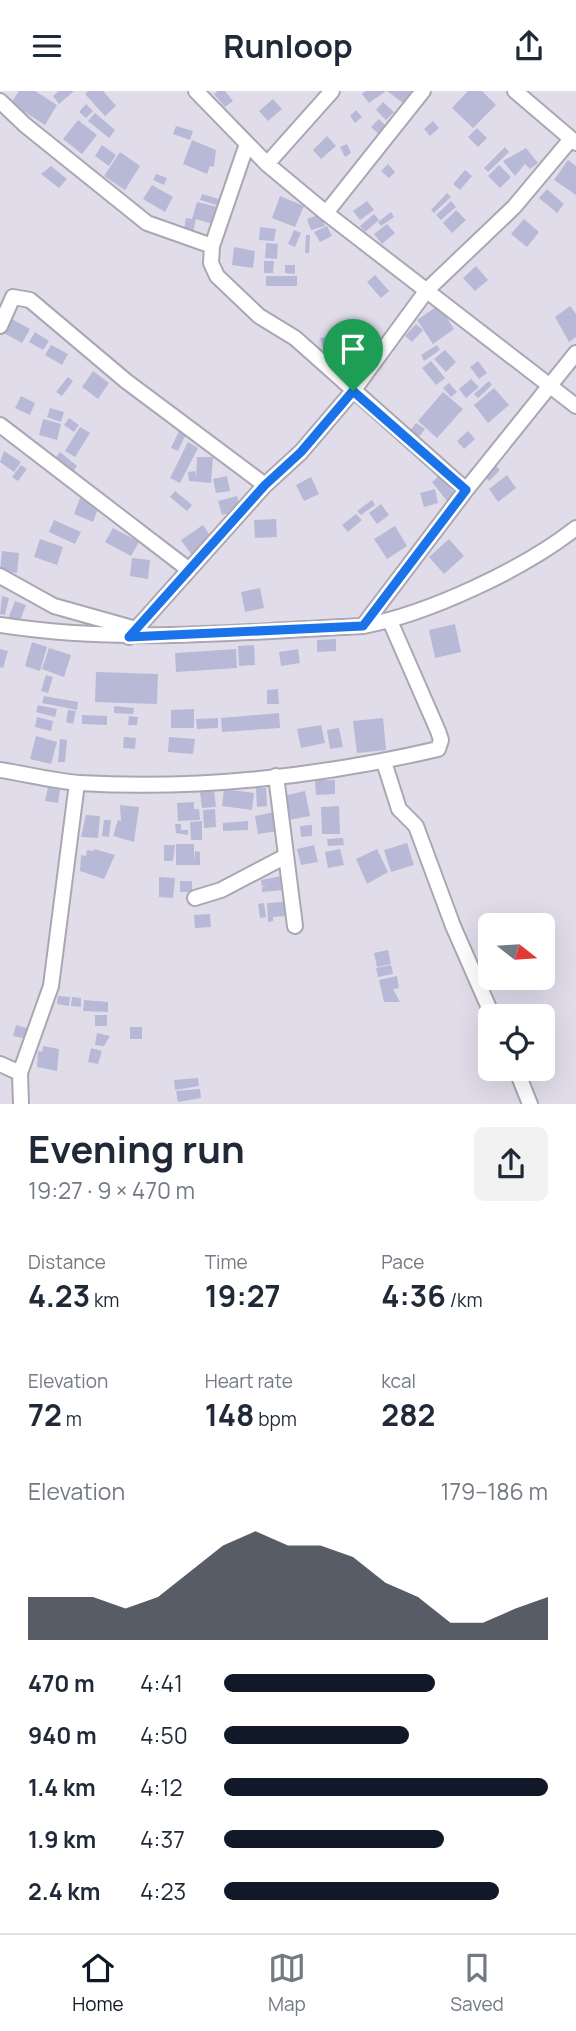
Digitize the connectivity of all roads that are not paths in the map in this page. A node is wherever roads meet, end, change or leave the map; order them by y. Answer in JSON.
{"nodes":[{"id":1,"x":196,"y":91,"type":"edge"},
{"id":2,"x":332,"y":91,"type":"edge"},
{"id":3,"x":423,"y":91,"type":"edge"},
{"id":4,"x":515,"y":91,"type":"edge"},
{"id":5,"x":0,"y":101,"type":"edge"},
{"id":6,"x":574,"y":141,"type":"edge"},
{"id":7,"x":247,"y":143,"type":"junction"},
{"id":8,"x":267,"y":164,"type":"junction"},
{"id":9,"x":326,"y":213,"type":"junction"},
{"id":10,"x":212,"y":246,"type":"junction"},
{"id":11,"x":427,"y":291,"type":"junction"},
{"id":12,"x":0,"y":326,"type":"edge"},
{"id":13,"x":576,"y":353,"type":"edge"},
{"id":14,"x":552,"y":385,"type":"junction"},
{"id":15,"x":353,"y":391,"type":"junction"},
{"id":16,"x":576,"y":406,"type":"edge"},
{"id":17,"x":0,"y":425,"type":"edge"},
{"id":18,"x":265,"y":485,"type":"junction"},
{"id":19,"x":466,"y":490,"type":"junction"},
{"id":20,"x":576,"y":528,"type":"edge"},
{"id":21,"x":188,"y":569,"type":"junction"},
{"id":22,"x":0,"y":576,"type":"edge"},
{"id":23,"x":390,"y":621,"type":"junction"},
{"id":24,"x":0,"y":625,"type":"edge"},
{"id":25,"x":363,"y":626,"type":"junction"},
{"id":26,"x":133,"y":633,"type":"junction"},
{"id":27,"x":384,"y":762,"type":"junction"},
{"id":28,"x":0,"y":770,"type":"edge"},
{"id":29,"x":276,"y":776,"type":"junction"},
{"id":30,"x":77,"y":783,"type":"junction"},
{"id":31,"x":286,"y":856,"type":"junction"},
{"id":32,"x":195,"y":898,"type":"dead end"},
{"id":33,"x":295,"y":926,"type":"dead end"},
{"id":34,"x":487,"y":1004,"type":"edge"},
{"id":35,"x":0,"y":1064,"type":"edge"},
{"id":36,"x":20,"y":1073,"type":"junction"},
{"id":37,"x":521,"y":1081,"type":"edge"},
{"id":38,"x":21,"y":1104,"type":"edge"},
{"id":39,"x":530,"y":1104,"type":"edge"}],
"edges":[{"from":1,"to":7,"type":"street"},
{"from":2,"to":8,"type":"street"},
{"from":3,"to":9,"type":"street"},
{"from":4,"to":6,"type":"street"},
{"from":5,"to":10,"type":"street"},
{"from":6,"to":11,"type":"street"},
{"from":7,"to":8,"type":"street"},
{"from":7,"to":10,"type":"street"},
{"from":8,"to":9,"type":"street"},
{"from":9,"to":11,"type":"street"},
{"from":10,"to":15,"type":"street"},
{"from":11,"to":14,"type":"street"},
{"from":11,"to":15,"type":"street"},
{"from":12,"to":18,"type":"street"},
{"from":13,"to":14,"type":"street"},
{"from":14,"to":16,"type":"street"},
{"from":14,"to":19,"type":"street"},
{"from":15,"to":18,"type":"street"},
{"from":15,"to":19,"type":"street"},
{"from":17,"to":21,"type":"street"},
{"from":18,"to":21,"type":"street"},
{"from":19,"to":25,"type":"street"},
{"from":20,"to":23,"type":"street"},
{"from":21,"to":26,"type":"street"},
{"from":22,"to":26,"type":"street"},
{"from":23,"to":25,"type":"street"},
{"from":23,"to":27,"type":"street"},
{"from":24,"to":26,"type":"street"},
{"from":25,"to":26,"type":"street"},
{"from":27,"to":29,"type":"street"},
{"from":27,"to":34,"type":"street"},
{"from":28,"to":30,"type":"street"},
{"from":29,"to":30,"type":"street"},
{"from":29,"to":31,"type":"street"},
{"from":30,"to":36,"type":"street"},
{"from":31,"to":32,"type":"street"},
{"from":31,"to":33,"type":"street"},
{"from":35,"to":36,"type":"street"},
{"from":36,"to":38,"type":"street"},
{"from":37,"to":39,"type":"street"}]}
